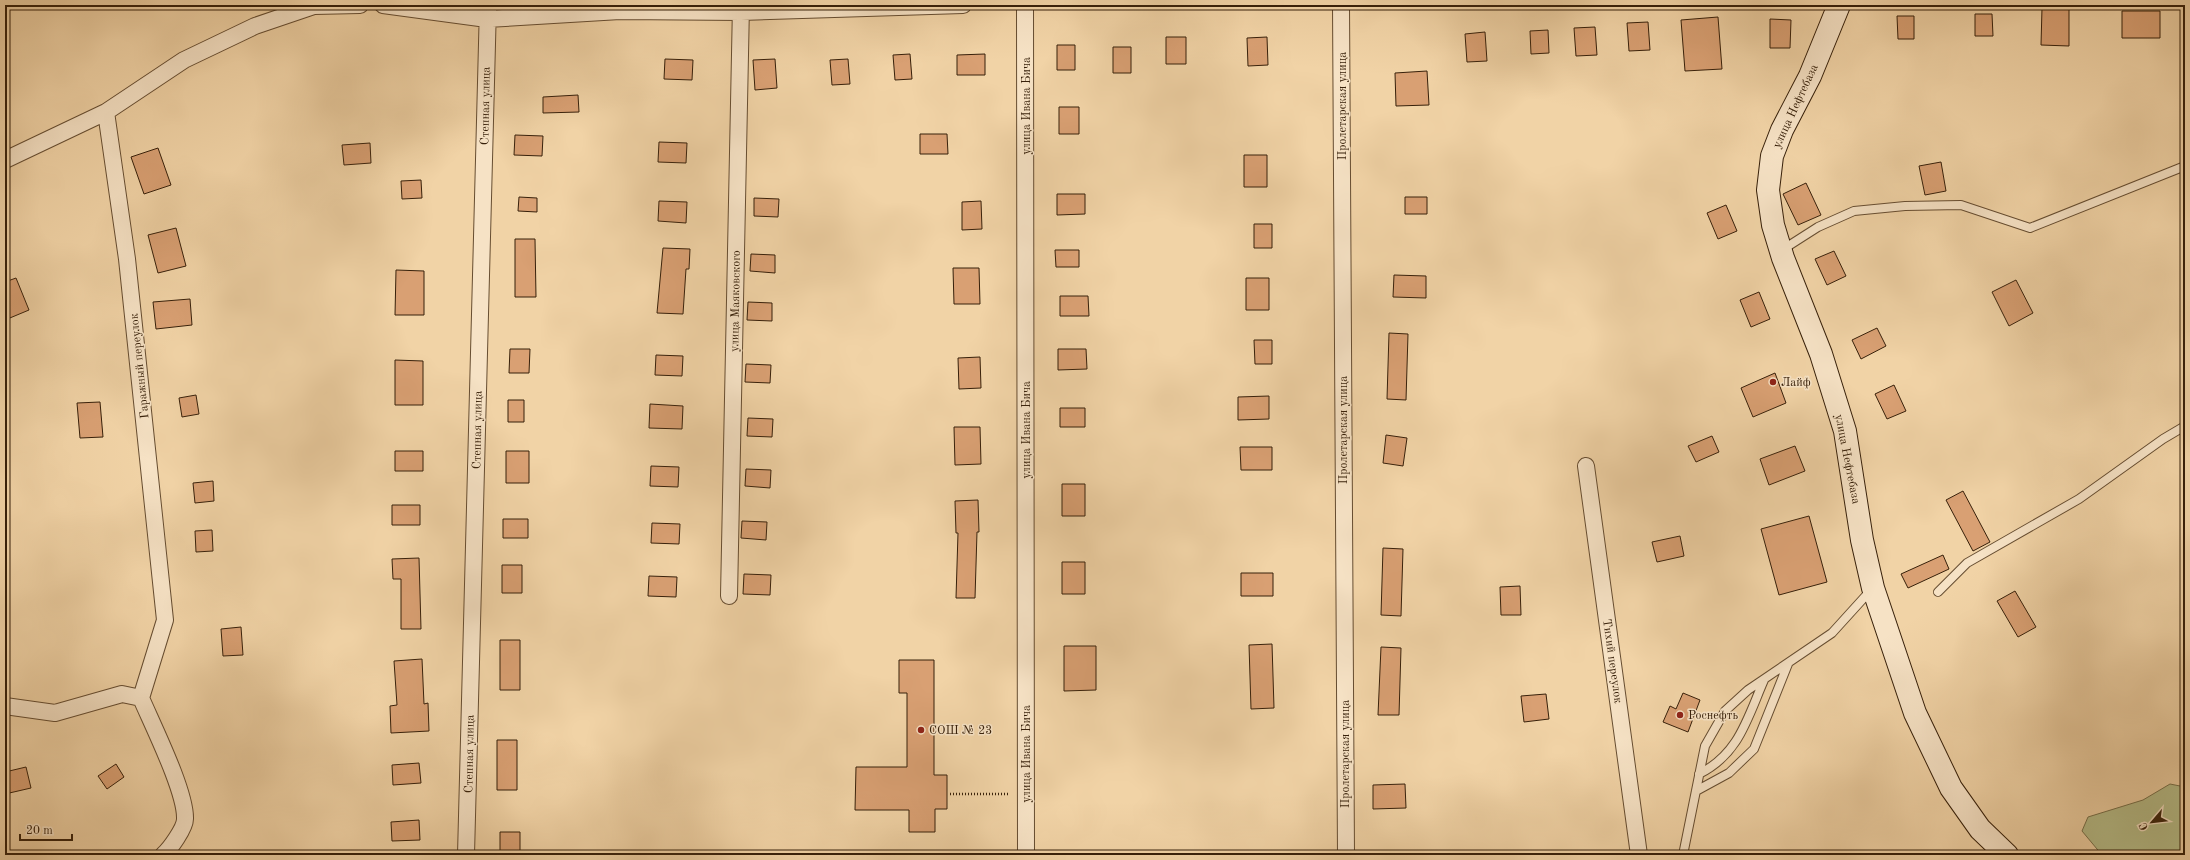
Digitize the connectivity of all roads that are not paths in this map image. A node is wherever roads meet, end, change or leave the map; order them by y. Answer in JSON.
{"nodes":[{"id":1,"x":360,"y":5,"type":"edge"},
{"id":2,"x":383,"y":5,"type":"edge"},
{"id":3,"x":963,"y":5,"type":"edge"},
{"id":4,"x":1025,"y":5,"type":"edge"},
{"id":5,"x":1341,"y":5,"type":"edge"},
{"id":6,"x":1839,"y":5,"type":"edge"},
{"id":7,"x":741,"y":9,"type":"edge"},
{"id":8,"x":488,"y":12,"type":"edge"},
{"id":9,"x":106,"y":112,"type":"junction"},
{"id":10,"x":5,"y":160,"type":"edge"},
{"id":11,"x":2185,"y":166,"type":"edge"},
{"id":12,"x":1781,"y":251,"type":"junction"},
{"id":13,"x":2185,"y":426,"type":"edge"},
{"id":14,"x":1586,"y":466,"type":"dead end"},
{"id":15,"x":1873,"y":588,"type":"junction"},
{"id":16,"x":1938,"y":592,"type":"dead end"},
{"id":17,"x":729,"y":596,"type":"dead end"},
{"id":18,"x":1788,"y":664,"type":"junction"},
{"id":19,"x":1764,"y":680,"type":"junction"},
{"id":20,"x":141,"y":698,"type":"junction"},
{"id":21,"x":5,"y":706,"type":"edge"},
{"id":22,"x":1699,"y":774,"type":"junction"},
{"id":23,"x":1696,"y":791,"type":"junction"},
{"id":24,"x":163,"y":855,"type":"edge"},
{"id":25,"x":466,"y":855,"type":"edge"},
{"id":26,"x":1026,"y":855,"type":"edge"},
{"id":27,"x":1346,"y":855,"type":"edge"},
{"id":28,"x":1639,"y":855,"type":"edge"},
{"id":29,"x":1683,"y":855,"type":"edge"},
{"id":30,"x":2007,"y":855,"type":"edge"}],
"edges":[{"from":1,"to":9,"type":"street"},
{"from":2,"to":8,"type":"street"},
{"from":3,"to":7,"type":"street"},
{"from":4,"to":26,"type":"street","name":"улица Ивана Бича"},
{"from":5,"to":27,"type":"street","name":"Пролетарская улица"},
{"from":6,"to":12,"type":"main road","name":"улица Нефтебаза"},
{"from":7,"to":8,"type":"street"},
{"from":7,"to":17,"type":"street","name":"улица Маяковского"},
{"from":8,"to":25,"type":"street","name":"Степная улица"},
{"from":9,"to":10,"type":"street"},
{"from":9,"to":20,"type":"street","name":"Гаражный переулок"},
{"from":11,"to":12,"type":"lane"},
{"from":12,"to":15,"type":"main road","name":"улица Нефтебаза"},
{"from":13,"to":16,"type":"lane"},
{"from":14,"to":28,"type":"street","name":"Тихий переулок"},
{"from":15,"to":18,"type":"lane"},
{"from":15,"to":30,"type":"main road","name":"улица Нефтебаза"},
{"from":18,"to":19,"type":"lane"},
{"from":18,"to":23,"type":"lane"},
{"from":19,"to":22,"type":"lane"},
{"from":19,"to":22,"type":"lane"},
{"from":20,"to":21,"type":"street"},
{"from":20,"to":24,"type":"street"},
{"from":22,"to":23,"type":"lane"},
{"from":23,"to":29,"type":"lane"}]}
